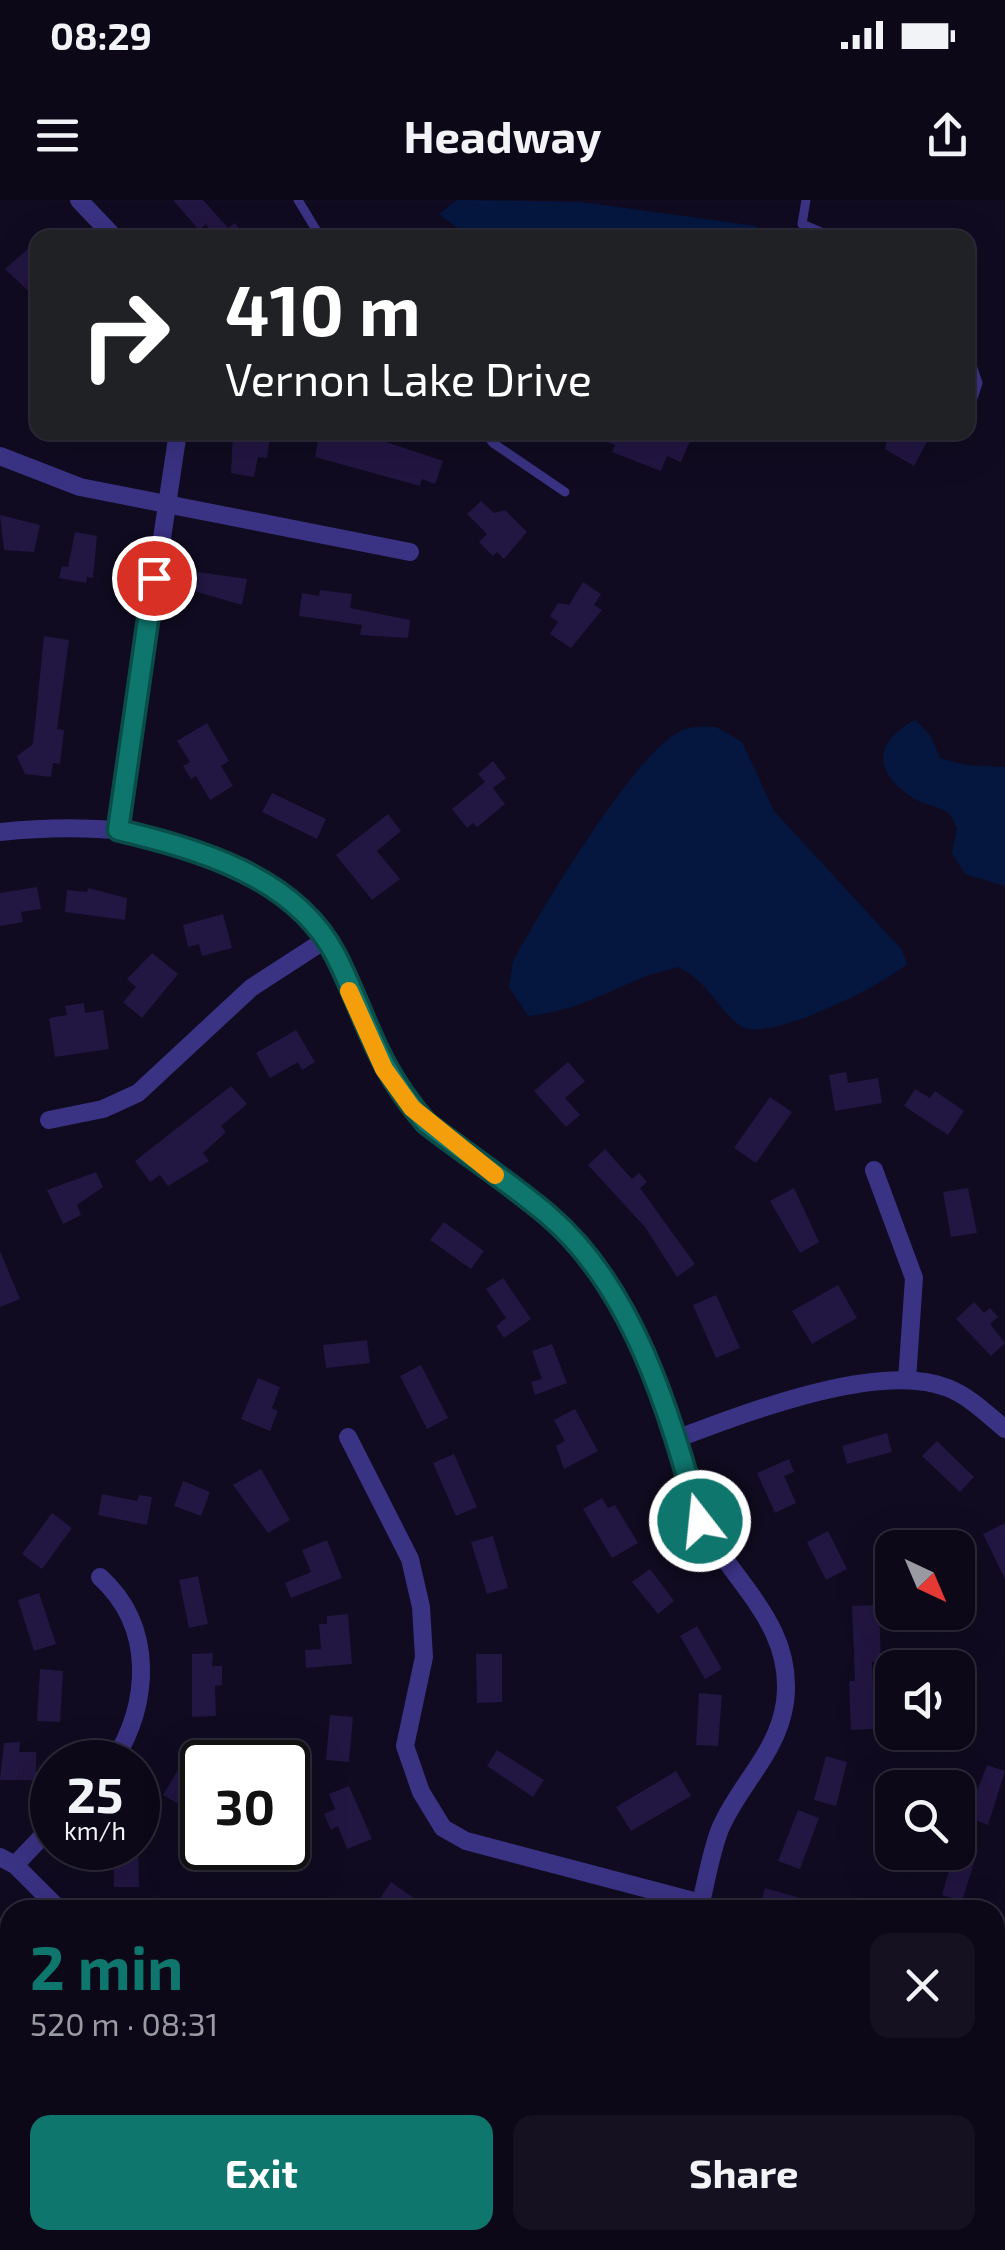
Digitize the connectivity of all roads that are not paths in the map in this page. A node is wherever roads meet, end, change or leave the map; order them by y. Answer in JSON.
{"nodes":[{"id":1,"x":79,"y":200,"type":"edge"},
{"id":2,"x":298,"y":200,"type":"edge"},
{"id":3,"x":806,"y":200,"type":"edge"},
{"id":4,"x":107,"y":230,"type":"edge"},
{"id":5,"x":316,"y":230,"type":"edge"},
{"id":6,"x":816,"y":230,"type":"edge"},
{"id":7,"x":176,"y":440,"type":"edge"},
{"id":8,"x":491,"y":440,"type":"edge"},
{"id":9,"x":0,"y":456,"type":"edge"},
{"id":10,"x":565,"y":492,"type":"dead end"},
{"id":11,"x":164,"y":503,"type":"junction"},
{"id":12,"x":410,"y":552,"type":"dead end"},
{"id":13,"x":118,"y":830,"type":"junction"},
{"id":14,"x":0,"y":832,"type":"edge"},
{"id":15,"x":325,"y":940,"type":"junction"},
{"id":16,"x":49,"y":1120,"type":"dead end"},
{"id":17,"x":874,"y":1170,"type":"dead end"},
{"id":18,"x":906,"y":1380,"type":"junction"},
{"id":19,"x":1005,"y":1429,"type":"edge"},
{"id":20,"x":348,"y":1437,"type":"dead end"},
{"id":21,"x":676,"y":1439,"type":"junction"},
{"id":22,"x":100,"y":1576,"type":"dead end"},
{"id":23,"x":123,"y":1740,"type":"edge"},
{"id":24,"x":30,"y":1844,"type":"edge"},
{"id":25,"x":8,"y":1861,"type":"edge"},
{"id":26,"x":49,"y":1900,"type":"edge"},
{"id":27,"x":677,"y":1900,"type":"edge"},
{"id":28,"x":701,"y":1900,"type":"edge"}],
"edges":[{"from":1,"to":4,"type":"street"},
{"from":2,"to":5,"type":"lane"},
{"from":3,"to":6,"type":"lane"},
{"from":7,"to":11,"type":"street"},
{"from":8,"to":10,"type":"lane"},
{"from":9,"to":11,"type":"street"},
{"from":11,"to":12,"type":"street"},
{"from":11,"to":13,"type":"street"},
{"from":13,"to":14,"type":"street"},
{"from":13,"to":15,"type":"street"},
{"from":15,"to":16,"type":"street"},
{"from":15,"to":21,"type":"street"},
{"from":17,"to":18,"type":"street"},
{"from":18,"to":19,"type":"street"},
{"from":18,"to":21,"type":"street"},
{"from":20,"to":27,"type":"street"},
{"from":21,"to":28,"type":"street"},
{"from":22,"to":23,"type":"street"},
{"from":24,"to":25,"type":"street"},
{"from":25,"to":26,"type":"street"}]}
